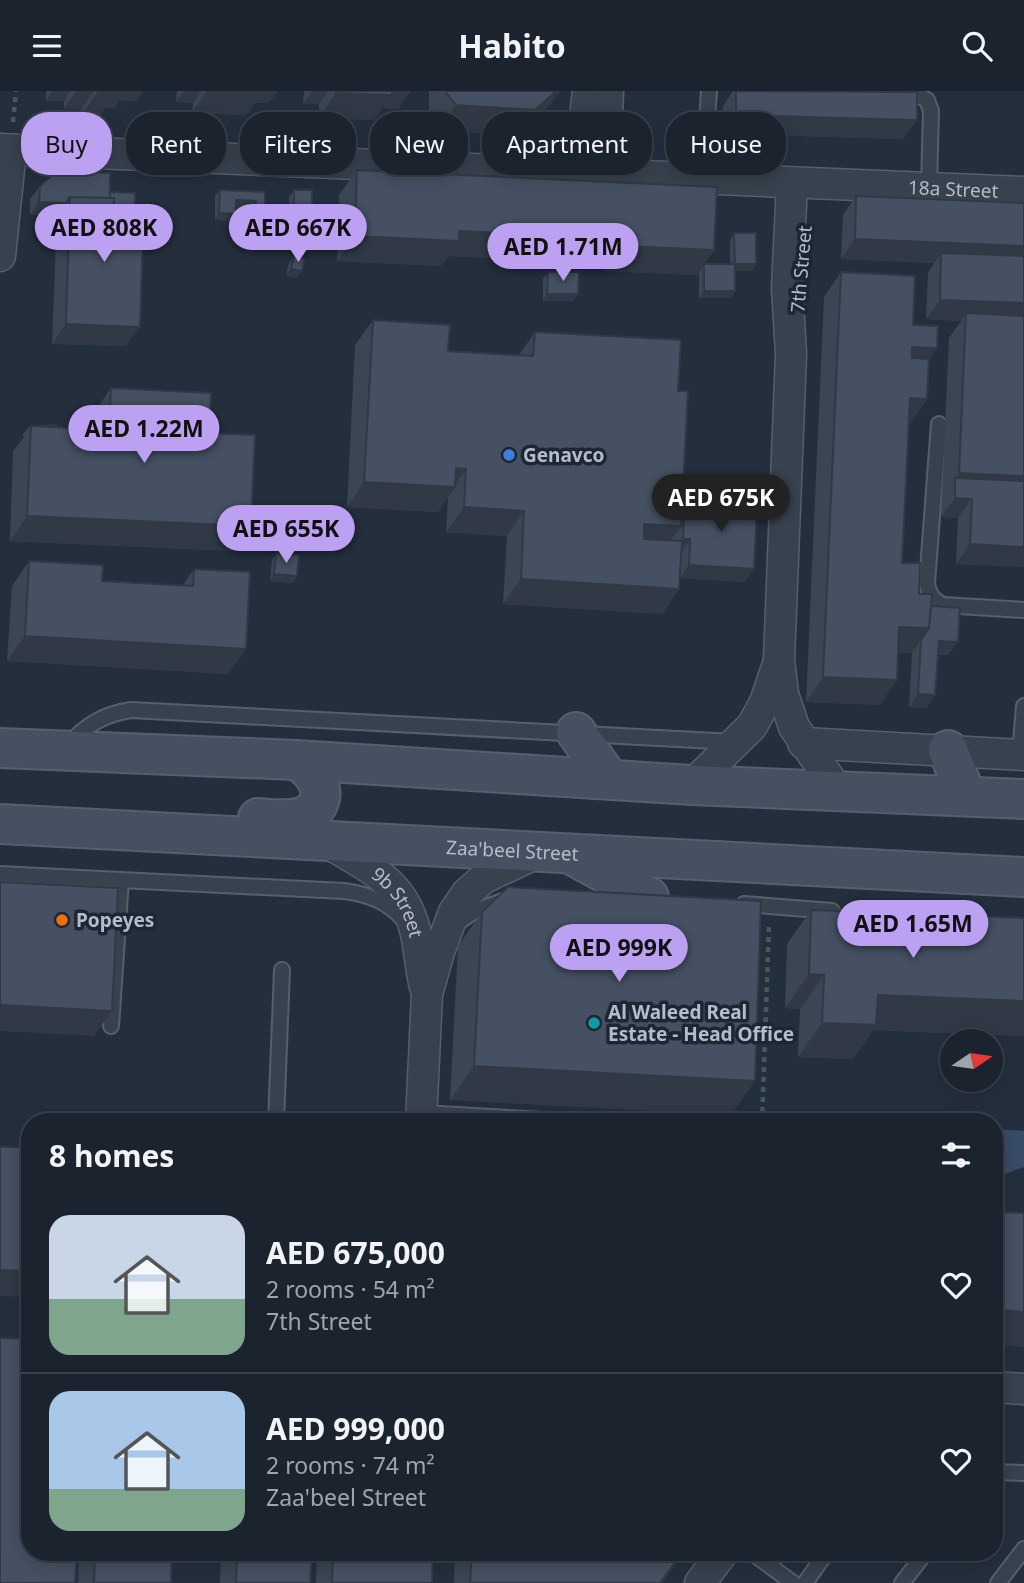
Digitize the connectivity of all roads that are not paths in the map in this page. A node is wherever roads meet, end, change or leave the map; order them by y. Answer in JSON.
{"nodes":[{"id":1,"x":588,"y":91,"type":"edge"},
{"id":2,"x":608,"y":91,"type":"edge"},
{"id":3,"x":709,"y":91,"type":"edge"},
{"id":4,"x":867,"y":91,"type":"edge"},
{"id":5,"x":589,"y":112,"type":"edge"},
{"id":6,"x":604,"y":112,"type":"edge"},
{"id":7,"x":6,"y":150,"type":"edge"},
{"id":8,"x":482,"y":169,"type":"edge"},
{"id":9,"x":610,"y":175,"type":"edge"},
{"id":10,"x":703,"y":180,"type":"junction"},
{"id":11,"x":800,"y":183,"type":"junction"},
{"id":12,"x":929,"y":188,"type":"junction"},
{"id":13,"x":1024,"y":192,"type":"edge"},
{"id":14,"x":0,"y":256,"type":"edge"},
{"id":15,"x":939,"y":424,"type":"dead end"},
{"id":16,"x":1024,"y":610,"type":"edge"},
{"id":17,"x":779,"y":660,"type":"junction"},
{"id":18,"x":1024,"y":706,"type":"edge"},
{"id":19,"x":576,"y":732,"type":"junction"},
{"id":20,"x":6,"y":741,"type":"edge"},
{"id":21,"x":737,"y":742,"type":"junction"},
{"id":22,"x":803,"y":743,"type":"junction"},
{"id":23,"x":948,"y":750,"type":"junction"},
{"id":24,"x":61,"y":752,"type":"junction"},
{"id":25,"x":296,"y":760,"type":"junction"},
{"id":26,"x":609,"y":779,"type":"junction"},
{"id":27,"x":1010,"y":780,"type":"edge"},
{"id":28,"x":692,"y":785,"type":"junction"},
{"id":29,"x":838,"y":791,"type":"junction"},
{"id":30,"x":0,"y":824,"type":"edge"},
{"id":31,"x":103,"y":828,"type":"junction"},
{"id":32,"x":325,"y":841,"type":"junction"},
{"id":33,"x":554,"y":851,"type":"junction"},
{"id":34,"x":0,"y":874,"type":"edge"},
{"id":35,"x":1024,"y":877,"type":"edge"},
{"id":36,"x":121,"y":880,"type":"junction"},
{"id":37,"x":525,"y":895,"type":"edge"},
{"id":38,"x":611,"y":895,"type":"edge"},
{"id":39,"x":656,"y":898,"type":"joint"},
{"id":40,"x":730,"y":903,"type":"edge"},
{"id":41,"x":850,"y":913,"type":"edge"},
{"id":42,"x":447,"y":930,"type":"junction"},
{"id":43,"x":418,"y":940,"type":"junction"},
{"id":44,"x":282,"y":970,"type":"dead end"},
{"id":45,"x":427,"y":994,"type":"junction"},
{"id":46,"x":111,"y":1026,"type":"edge"},
{"id":47,"x":276,"y":1113,"type":"edge"},
{"id":48,"x":422,"y":1113,"type":"edge"},
{"id":49,"x":1003,"y":1388,"type":"edge"},
{"id":50,"x":1024,"y":1389,"type":"edge"},
{"id":51,"x":1003,"y":1472,"type":"edge"},
{"id":52,"x":1024,"y":1473,"type":"edge"},
{"id":53,"x":1024,"y":1549,"type":"edge"},
{"id":54,"x":716,"y":1561,"type":"edge"},
{"id":55,"x":763,"y":1561,"type":"edge"},
{"id":56,"x":821,"y":1561,"type":"edge"},
{"id":57,"x":919,"y":1561,"type":"edge"},
{"id":58,"x":700,"y":1583,"type":"edge"},
{"id":59,"x":793,"y":1583,"type":"edge"},
{"id":60,"x":805,"y":1583,"type":"edge"},
{"id":61,"x":902,"y":1583,"type":"edge"},
{"id":62,"x":998,"y":1583,"type":"edge"}],
"edges":[{"from":1,"to":5,"type":"street"},
{"from":2,"to":6,"type":"street"},
{"from":3,"to":10,"type":"lane"},
{"from":4,"to":12,"type":"lane"},
{"from":7,"to":8,"type":"street","name":"18a Street"},
{"from":7,"to":14,"type":"street"},
{"from":9,"to":10,"type":"street","name":"18a Street"},
{"from":10,"to":11,"type":"street","name":"18a Street"},
{"from":11,"to":12,"type":"street","name":"18a Street"},
{"from":11,"to":17,"type":"street","name":"7th Street"},
{"from":12,"to":13,"type":"street","name":"18a Street"},
{"from":15,"to":16,"type":"lane"},
{"from":17,"to":21,"type":"street","name":"7th Street"},
{"from":17,"to":22,"type":"street","name":"7th Street"},
{"from":18,"to":27,"type":"lane"},
{"from":19,"to":21,"type":"lane"},
{"from":19,"to":24,"type":"lane"},
{"from":19,"to":26,"type":"main road"},
{"from":20,"to":24,"type":"main road"},
{"from":21,"to":28,"type":"street","name":"7th Street"},
{"from":22,"to":23,"type":"street"},
{"from":22,"to":29,"type":"street","name":"7th Street"},
{"from":23,"to":27,"type":"main road"},
{"from":23,"to":27,"type":"street"},
{"from":24,"to":25,"type":"main road"},
{"from":25,"to":26,"type":"main road"},
{"from":25,"to":31,"type":"main road"},
{"from":26,"to":28,"type":"main road"},
{"from":27,"to":29,"type":"main road"},
{"from":28,"to":29,"type":"main road"},
{"from":30,"to":31,"type":"main road","name":"Zaa'beel Street"},
{"from":31,"to":32,"type":"main road","name":"Zaa'beel Street"},
{"from":32,"to":33,"type":"main road","name":"Zaa'beel Street"},
{"from":32,"to":43,"type":"street","name":"9b Street"},
{"from":33,"to":35,"type":"main road","name":"Zaa'beel Street"},
{"from":33,"to":39,"type":"main road"},
{"from":33,"to":42,"type":"street","name":"9b Street"},
{"from":34,"to":36,"type":"lane"},
{"from":36,"to":43,"type":"lane"},
{"from":36,"to":46,"type":"lane"},
{"from":37,"to":42,"type":"lane"},
{"from":38,"to":39,"type":"lane"},
{"from":40,"to":41,"type":"lane"},
{"from":42,"to":45,"type":"street","name":"9b Street"},
{"from":43,"to":45,"type":"street","name":"9b Street"},
{"from":44,"to":47,"type":"lane"},
{"from":45,"to":48,"type":"street","name":"9b Street"},
{"from":49,"to":50,"type":"street"},
{"from":51,"to":52,"type":"lane"},
{"from":53,"to":62,"type":"lane"},
{"from":54,"to":58,"type":"street"},
{"from":55,"to":59,"type":"lane"},
{"from":56,"to":60,"type":"lane"},
{"from":57,"to":61,"type":"lane"}]}
